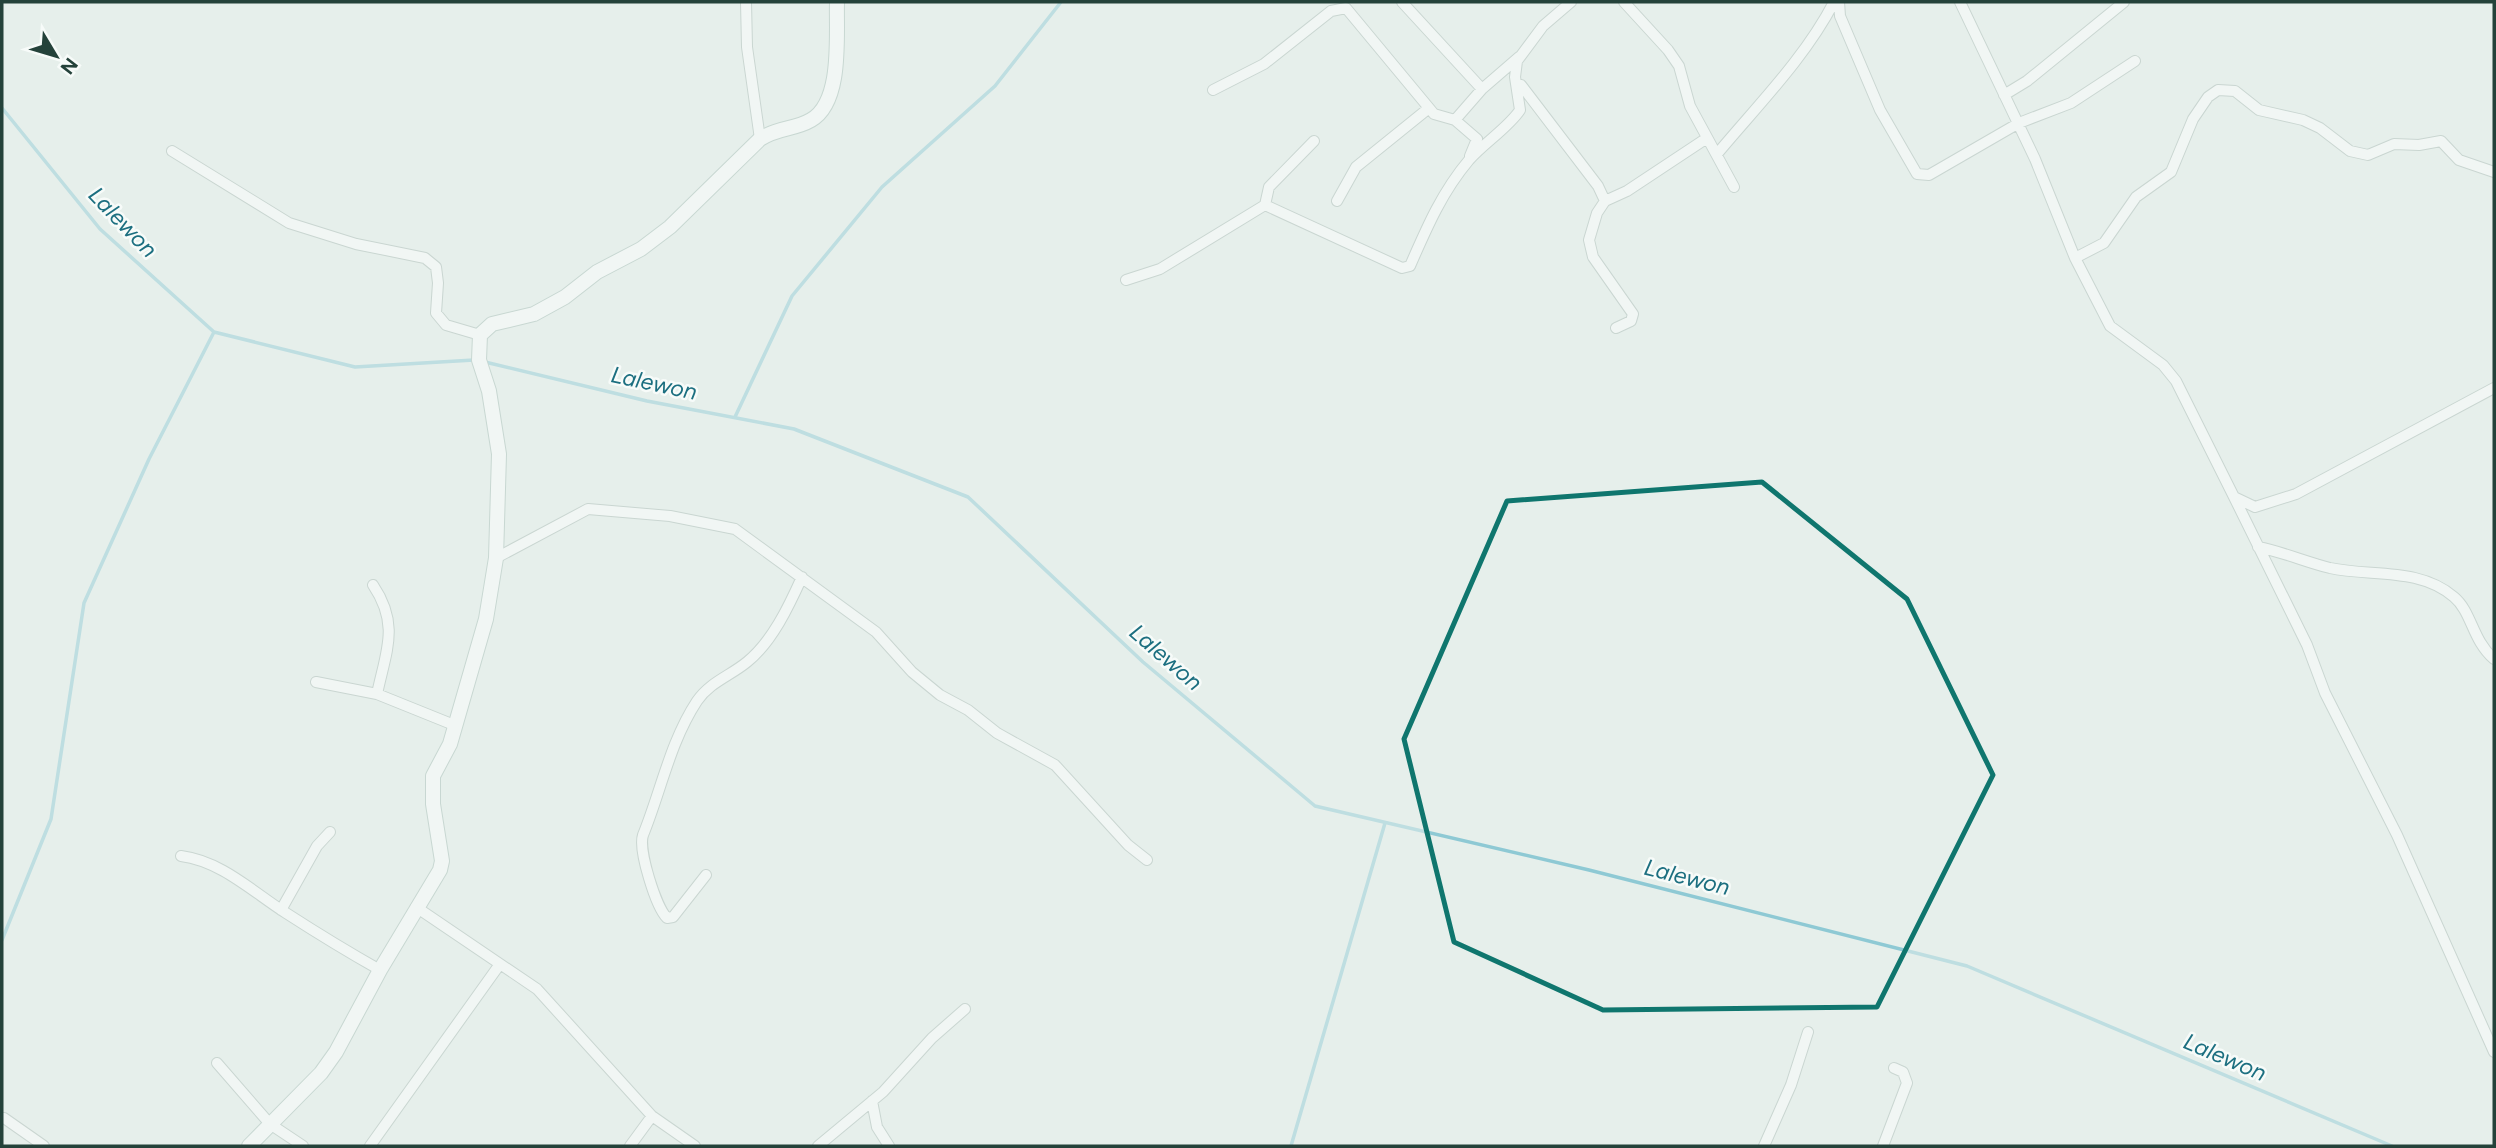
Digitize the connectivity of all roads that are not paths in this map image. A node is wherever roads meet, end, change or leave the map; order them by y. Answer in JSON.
{"nodes":[{"id":1,"x":746,"y":2,"type":"edge"},
{"id":2,"x":837,"y":2,"type":"edge"},
{"id":3,"x":1402,"y":2,"type":"edge"},
{"id":4,"x":1571,"y":2,"type":"edge"},
{"id":5,"x":1624,"y":2,"type":"edge"},
{"id":6,"x":1836,"y":2,"type":"edge"},
{"id":7,"x":1960,"y":2,"type":"edge"},
{"id":8,"x":2124,"y":2,"type":"edge"},
{"id":9,"x":1519,"y":57,"type":"junction"},
{"id":10,"x":2135,"y":61,"type":"dead end"},
{"id":11,"x":1515,"y":77,"type":"junction"},
{"id":12,"x":1482,"y":89,"type":"junction"},
{"id":13,"x":1213,"y":90,"type":"dead end"},
{"id":14,"x":2004,"y":96,"type":"junction"},
{"id":15,"x":1429,"y":108,"type":"junction"},
{"id":16,"x":1455,"y":120,"type":"junction"},
{"id":17,"x":2019,"y":123,"type":"junction"},
{"id":18,"x":1707,"y":138,"type":"junction"},
{"id":19,"x":760,"y":139,"type":"junction"},
{"id":20,"x":1314,"y":141,"type":"dead end"},
{"id":21,"x":172,"y":151,"type":"dead end"},
{"id":22,"x":1717,"y":155,"type":"junction"},
{"id":23,"x":1467,"y":163,"type":"junction"},
{"id":24,"x":2494,"y":172,"type":"edge"},
{"id":25,"x":1734,"y":187,"type":"dead end"},
{"id":26,"x":1337,"y":201,"type":"dead end"},
{"id":27,"x":1605,"y":201,"type":"junction"},
{"id":28,"x":1265,"y":205,"type":"junction"},
{"id":29,"x":2075,"y":258,"type":"junction"},
{"id":30,"x":1126,"y":280,"type":"dead end"},
{"id":31,"x":1616,"y":328,"type":"dead end"},
{"id":32,"x":480,"y":335,"type":"junction"},
{"id":33,"x":2494,"y":388,"type":"edge"},
{"id":34,"x":2234,"y":497,"type":"junction"},
{"id":35,"x":2258,"y":547,"type":"junction"},
{"id":36,"x":496,"y":558,"type":"junction"},
{"id":37,"x":802,"y":577,"type":"junction"},
{"id":38,"x":373,"y":585,"type":"dead end"},
{"id":39,"x":2494,"y":659,"type":"edge"},
{"id":40,"x":316,"y":682,"type":"dead end"},
{"id":41,"x":377,"y":694,"type":"junction"},
{"id":42,"x":454,"y":725,"type":"junction"},
{"id":43,"x":330,"y":832,"type":"dead end"},
{"id":44,"x":181,"y":856,"type":"dead end"},
{"id":45,"x":1147,"y":860,"type":"dead end"},
{"id":46,"x":706,"y":875,"type":"dead end"},
{"id":47,"x":416,"y":907,"type":"junction"},
{"id":48,"x":281,"y":910,"type":"junction"},
{"id":49,"x":500,"y":964,"type":"junction"},
{"id":50,"x":380,"y":970,"type":"junction"},
{"id":51,"x":965,"y":1009,"type":"dead end"},
{"id":52,"x":1808,"y":1032,"type":"dead end"},
{"id":53,"x":2494,"y":1052,"type":"edge"},
{"id":54,"x":217,"y":1063,"type":"dead end"},
{"id":55,"x":1894,"y":1068,"type":"dead end"},
{"id":56,"x":872,"y":1101,"type":"junction"},
{"id":57,"x":652,"y":1116,"type":"junction"},
{"id":58,"x":4,"y":1118,"type":"dead end"},
{"id":59,"x":270,"y":1124,"type":"junction"},
{"id":60,"x":44,"y":1146,"type":"edge"},
{"id":61,"x":249,"y":1146,"type":"edge"},
{"id":62,"x":303,"y":1146,"type":"edge"},
{"id":63,"x":370,"y":1146,"type":"edge"},
{"id":64,"x":630,"y":1146,"type":"edge"},
{"id":65,"x":695,"y":1146,"type":"edge"},
{"id":66,"x":818,"y":1146,"type":"edge"},
{"id":67,"x":889,"y":1146,"type":"edge"},
{"id":68,"x":1763,"y":1146,"type":"edge"},
{"id":69,"x":1883,"y":1146,"type":"edge"}],
"edges":[{"from":1,"to":19,"type":"street"},
{"from":2,"to":19,"type":"street"},
{"from":3,"to":12,"type":"street"},
{"from":4,"to":9,"type":"street"},
{"from":5,"to":18,"type":"street"},
{"from":6,"to":17,"type":"street"},
{"from":6,"to":22,"type":"street"},
{"from":7,"to":14,"type":"street"},
{"from":8,"to":14,"type":"street"},
{"from":9,"to":11,"type":"street"},
{"from":9,"to":12,"type":"street"},
{"from":10,"to":17,"type":"street"},
{"from":11,"to":23,"type":"street"},
{"from":11,"to":27,"type":"street"},
{"from":12,"to":16,"type":"street"},
{"from":13,"to":15,"type":"street"},
{"from":14,"to":17,"type":"street"},
{"from":15,"to":16,"type":"street"},
{"from":15,"to":26,"type":"street"},
{"from":16,"to":23,"type":"street"},
{"from":17,"to":29,"type":"street"},
{"from":18,"to":22,"type":"street"},
{"from":18,"to":27,"type":"street"},
{"from":19,"to":32,"type":"street"},
{"from":20,"to":28,"type":"street"},
{"from":21,"to":32,"type":"street"},
{"from":22,"to":25,"type":"street"},
{"from":23,"to":28,"type":"street"},
{"from":24,"to":29,"type":"street"},
{"from":27,"to":31,"type":"street"},
{"from":28,"to":30,"type":"street"},
{"from":29,"to":34,"type":"street"},
{"from":32,"to":36,"type":"street"},
{"from":33,"to":34,"type":"street"},
{"from":34,"to":35,"type":"street"},
{"from":35,"to":39,"type":"street"},
{"from":35,"to":53,"type":"street"},
{"from":36,"to":37,"type":"street"},
{"from":36,"to":42,"type":"street"},
{"from":37,"to":45,"type":"street"},
{"from":37,"to":46,"type":"street"},
{"from":38,"to":41,"type":"street"},
{"from":40,"to":41,"type":"street"},
{"from":41,"to":42,"type":"street"},
{"from":42,"to":47,"type":"street"},
{"from":43,"to":48,"type":"street"},
{"from":44,"to":48,"type":"street"},
{"from":47,"to":49,"type":"street"},
{"from":47,"to":50,"type":"street"},
{"from":48,"to":50,"type":"street"},
{"from":49,"to":57,"type":"street"},
{"from":49,"to":63,"type":"street"},
{"from":50,"to":59,"type":"street"},
{"from":51,"to":56,"type":"street"},
{"from":52,"to":68,"type":"street"},
{"from":54,"to":59,"type":"street"},
{"from":55,"to":69,"type":"street"},
{"from":56,"to":66,"type":"street"},
{"from":56,"to":67,"type":"street"},
{"from":57,"to":64,"type":"street"},
{"from":57,"to":65,"type":"street"},
{"from":58,"to":60,"type":"street"},
{"from":59,"to":61,"type":"street"},
{"from":59,"to":62,"type":"street"}]}
